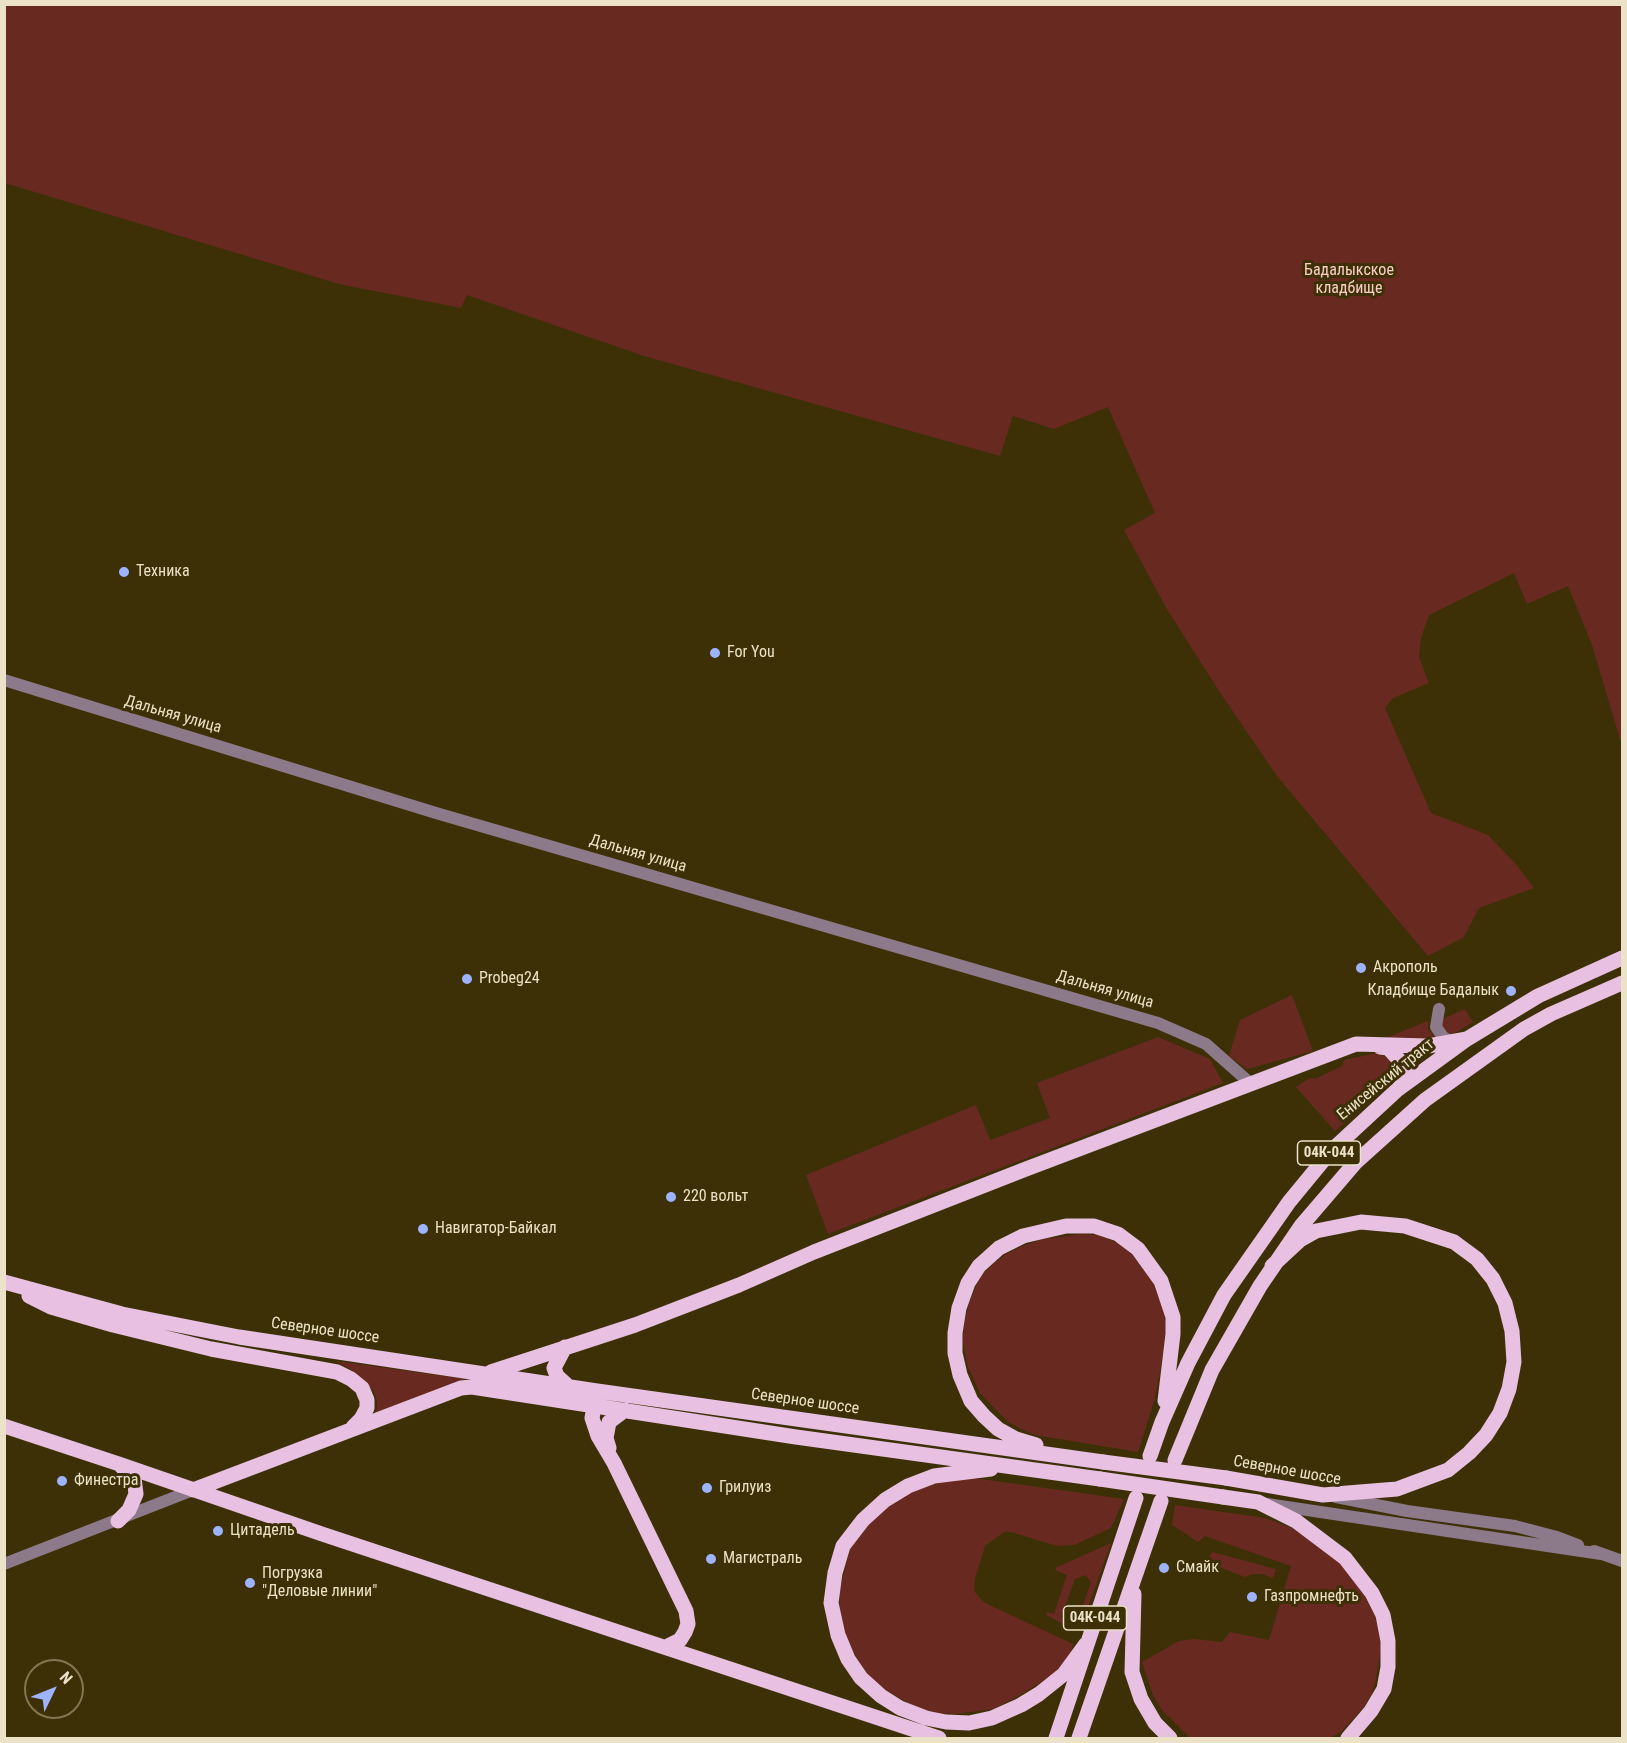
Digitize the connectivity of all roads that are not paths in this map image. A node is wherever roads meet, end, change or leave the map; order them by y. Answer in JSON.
{"nodes":[{"id":1,"x":4,"y":680,"type":"edge"},
{"id":2,"x":1623,"y":958,"type":"edge"},
{"id":3,"x":1623,"y":982,"type":"edge"},
{"id":4,"x":1439,"y":1009,"type":"dead end"},
{"id":5,"x":1460,"y":1040,"type":"junction"},
{"id":6,"x":1356,"y":1044,"type":"junction"},
{"id":7,"x":1250,"y":1083,"type":"junction"},
{"id":8,"x":1397,"y":1090,"type":"junction"},
{"id":9,"x":1272,"y":1266,"type":"junction"},
{"id":10,"x":4,"y":1283,"type":"edge"},
{"id":11,"x":566,"y":1347,"type":"junction"},
{"id":12,"x":489,"y":1373,"type":"junction"},
{"id":13,"x":568,"y":1386,"type":"junction"},
{"id":14,"x":595,"y":1399,"type":"junction"},
{"id":15,"x":624,"y":1410,"type":"junction"},
{"id":16,"x":1162,"y":1422,"type":"junction"},
{"id":17,"x":4,"y":1426,"type":"edge"},
{"id":18,"x":351,"y":1429,"type":"junction"},
{"id":19,"x":1150,"y":1456,"type":"dead end"},
{"id":20,"x":1175,"y":1460,"type":"dead end"},
{"id":21,"x":1095,"y":1461,"type":"junction"},
{"id":22,"x":614,"y":1462,"type":"junction"},
{"id":23,"x":119,"y":1464,"type":"junction"},
{"id":24,"x":1011,"y":1466,"type":"junction"},
{"id":25,"x":193,"y":1490,"type":"junction"},
{"id":26,"x":1323,"y":1495,"type":"junction"},
{"id":27,"x":1136,"y":1498,"type":"dead end"},
{"id":28,"x":1161,"y":1501,"type":"dead end"},
{"id":29,"x":1258,"y":1502,"type":"junction"},
{"id":30,"x":118,"y":1521,"type":"junction"},
{"id":31,"x":1601,"y":1554,"type":"junction"},
{"id":32,"x":1623,"y":1561,"type":"edge"},
{"id":33,"x":4,"y":1564,"type":"edge"},
{"id":34,"x":1135,"y":1576,"type":"junction"},
{"id":35,"x":1086,"y":1644,"type":"junction"},
{"id":36,"x":666,"y":1647,"type":"junction"},
{"id":37,"x":939,"y":1738,"type":"edge"},
{"id":38,"x":1056,"y":1738,"type":"edge"},
{"id":39,"x":1079,"y":1738,"type":"edge"},
{"id":40,"x":1170,"y":1738,"type":"edge"},
{"id":41,"x":1348,"y":1738,"type":"edge"}],
"edges":[{"from":1,"to":7,"type":"street","name":"Дальняя улица"},
{"from":2,"to":5,"type":"main road","name":"Енисейский тракт","number":"04К-044"},
{"from":3,"to":9,"type":"main road","number":"04К-044"},
{"from":4,"to":5,"type":"street"},
{"from":5,"to":6,"type":"main road"},
{"from":5,"to":8,"type":"main road","name":"Енисейский тракт","number":"04К-044"},
{"from":6,"to":7,"type":"main road"},
{"from":6,"to":8,"type":"main road"},
{"from":7,"to":11,"type":"main road"},
{"from":8,"to":16,"type":"main road","name":"Енисейский тракт","number":"04К-044"},
{"from":9,"to":20,"type":"main road","number":"04К-044"},
{"from":9,"to":26,"type":"main road"},
{"from":10,"to":12,"type":"main road","name":"Северное шоссе"},
{"from":10,"to":18,"type":"main road"},
{"from":11,"to":12,"type":"main road"},
{"from":11,"to":13,"type":"main road"},
{"from":12,"to":13,"type":"main road","name":"Северное шоссе"},
{"from":13,"to":14,"type":"main road","name":"Северное шоссе"},
{"from":14,"to":15,"type":"main road","name":"Северное шоссе"},
{"from":14,"to":18,"type":"main road","name":"Северное шоссе"},
{"from":14,"to":21,"type":"main road","name":"Северное шоссе"},
{"from":14,"to":22,"type":"main road"},
{"from":15,"to":22,"type":"main road"},
{"from":15,"to":24,"type":"main road","name":"Северное шоссе"},
{"from":16,"to":19,"type":"main road","name":"Енисейский тракт","number":"04К-044"},
{"from":16,"to":21,"type":"main road"},
{"from":17,"to":23,"type":"main road"},
{"from":18,"to":25,"type":"main road","name":"Северное шоссе"},
{"from":21,"to":26,"type":"main road","name":"Северное шоссе","bridge":true},
{"from":22,"to":36,"type":"main road"},
{"from":23,"to":25,"type":"main road"},
{"from":23,"to":30,"type":"main road"},
{"from":24,"to":29,"type":"main road","name":"Северное шоссе","bridge":true},
{"from":24,"to":35,"type":"main road"},
{"from":25,"to":30,"type":"street"},
{"from":25,"to":36,"type":"main road"},
{"from":26,"to":31,"type":"street","name":"Северное шоссе"},
{"from":27,"to":35,"type":"main road","number":"04К-044"},
{"from":28,"to":34,"type":"main road","number":"04К-044"},
{"from":29,"to":31,"type":"street","name":"Северное шоссе"},
{"from":29,"to":41,"type":"main road"},
{"from":30,"to":33,"type":"street"},
{"from":31,"to":32,"type":"street","name":"Северное шоссе"},
{"from":34,"to":39,"type":"main road","number":"04К-044"},
{"from":34,"to":40,"type":"main road"},
{"from":35,"to":38,"type":"main road","number":"04К-044"},
{"from":36,"to":37,"type":"main road"}]}
